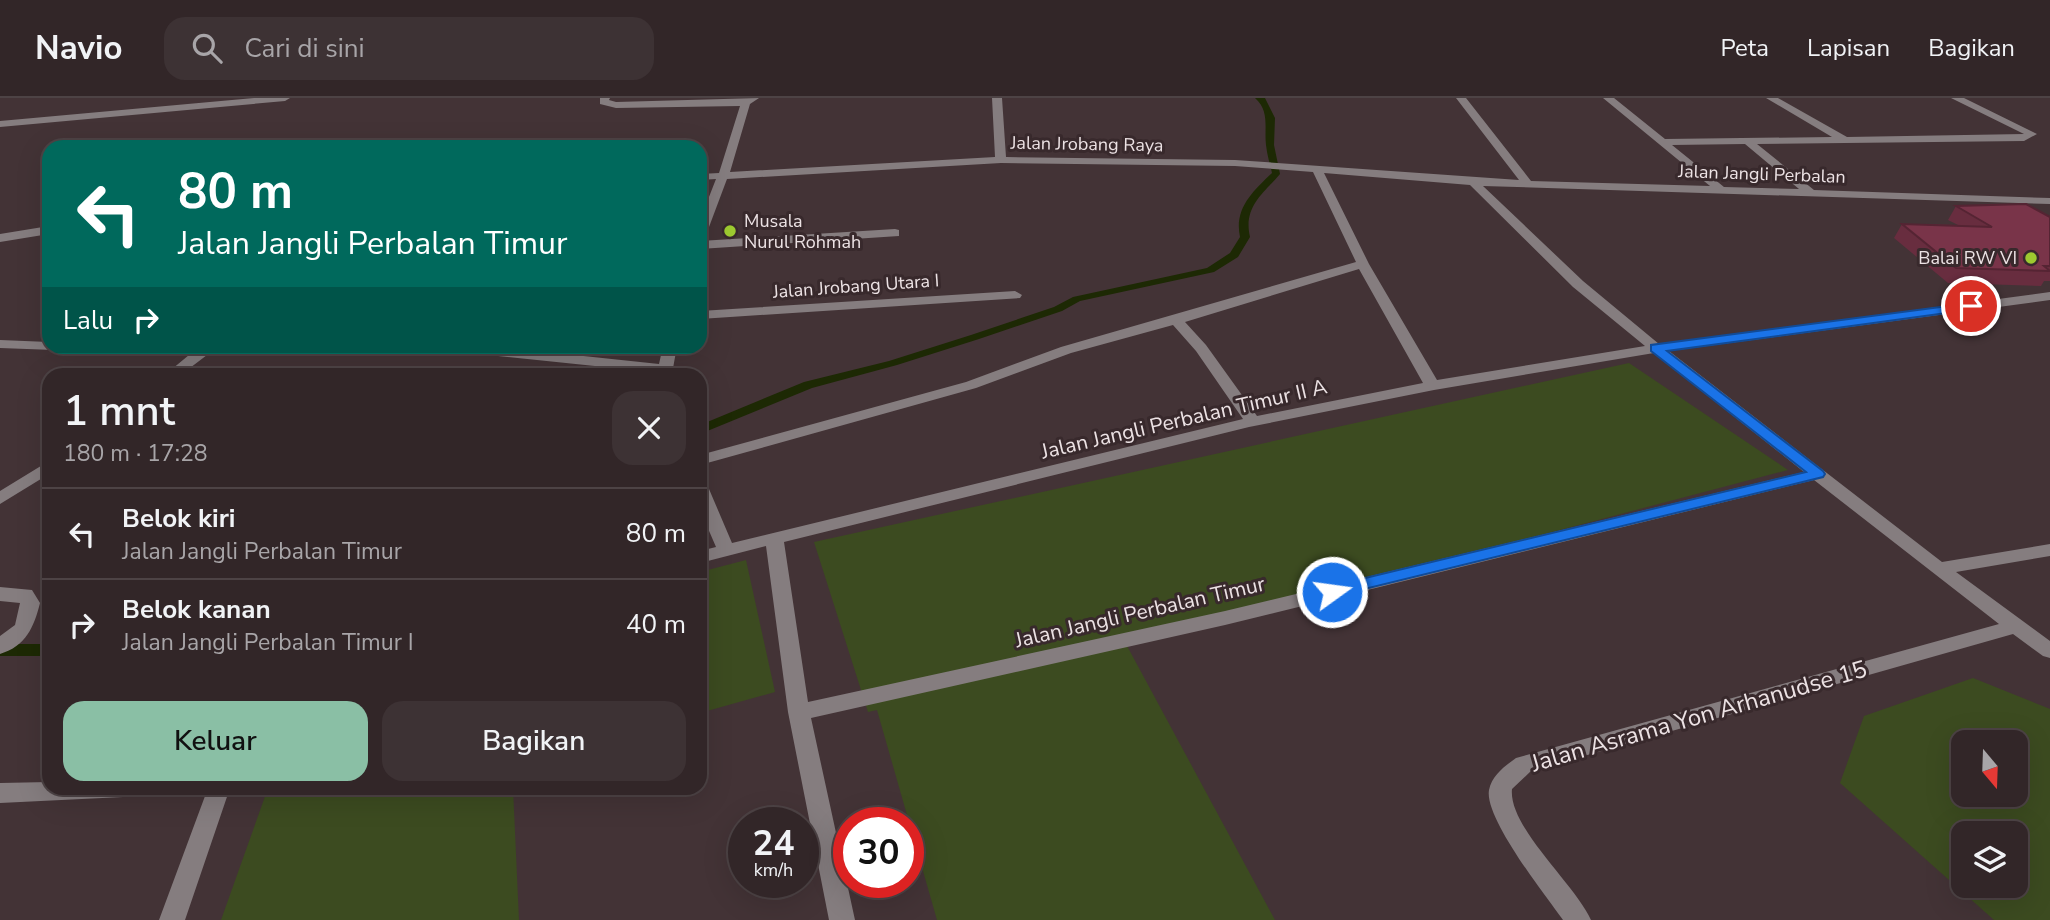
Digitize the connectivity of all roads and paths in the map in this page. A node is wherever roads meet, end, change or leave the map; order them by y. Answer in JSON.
{"nodes":[{"id":1,"x":285,"y":98,"type":"edge"},
{"id":2,"x":605,"y":98,"type":"edge"},
{"id":3,"x":996,"y":98,"type":"edge"},
{"id":4,"x":1461,"y":98,"type":"edge"},
{"id":5,"x":1608,"y":98,"type":"edge"},
{"id":6,"x":1771,"y":98,"type":"edge"},
{"id":7,"x":1956,"y":98,"type":"edge"},
{"id":8,"x":750,"y":100,"type":"edge"},
{"id":9,"x":0,"y":124,"type":"edge"},
{"id":10,"x":1846,"y":140,"type":"junction"},
{"id":11,"x":1747,"y":141,"type":"junction"},
{"id":12,"x":1664,"y":142,"type":"junction"},
{"id":13,"x":1001,"y":160,"type":"junction"},
{"id":14,"x":1317,"y":170,"type":"junction"},
{"id":15,"x":723,"y":176,"type":"junction"},
{"id":16,"x":707,"y":177,"type":"edge"},
{"id":17,"x":1473,"y":183,"type":"junction"},
{"id":18,"x":1529,"y":185,"type":"junction"},
{"id":19,"x":1720,"y":189,"type":"junction"},
{"id":20,"x":1812,"y":194,"type":"junction"},
{"id":21,"x":2050,"y":201,"type":"edge"},
{"id":22,"x":707,"y":217,"type":"edge"},
{"id":23,"x":42,"y":231,"type":"edge"},
{"id":24,"x":895,"y":233,"type":"dead end"},
{"id":25,"x":0,"y":237,"type":"edge"},
{"id":26,"x":707,"y":245,"type":"edge"},
{"id":27,"x":1363,"y":264,"type":"junction"},
{"id":28,"x":1015,"y":295,"type":"dead end"},
{"id":29,"x":2050,"y":296,"type":"edge"},
{"id":30,"x":707,"y":316,"type":"edge"},
{"id":31,"x":1176,"y":320,"type":"junction"},
{"id":32,"x":0,"y":344,"type":"edge"},
{"id":33,"x":42,"y":346,"type":"edge"},
{"id":34,"x":1656,"y":348,"type":"junction"},
{"id":35,"x":199,"y":354,"type":"edge"},
{"id":36,"x":510,"y":354,"type":"edge"},
{"id":37,"x":181,"y":368,"type":"edge"},
{"id":38,"x":631,"y":368,"type":"edge"},
{"id":39,"x":1432,"y":385,"type":"junction"},
{"id":40,"x":1253,"y":422,"type":"junction"},
{"id":41,"x":707,"y":458,"type":"edge"},
{"id":42,"x":42,"y":471,"type":"edge"},
{"id":43,"x":1817,"y":474,"type":"junction"},
{"id":44,"x":0,"y":499,"type":"edge"},
{"id":45,"x":707,"y":505,"type":"edge"},
{"id":46,"x":774,"y":538,"type":"junction"},
{"id":47,"x":726,"y":550,"type":"junction"},
{"id":48,"x":2050,"y":550,"type":"edge"},
{"id":49,"x":707,"y":555,"type":"edge"},
{"id":50,"x":1939,"y":569,"type":"junction"},
{"id":51,"x":0,"y":594,"type":"edge"},
{"id":52,"x":2016,"y":625,"type":"junction"},
{"id":53,"x":0,"y":647,"type":"edge"},
{"id":54,"x":2050,"y":651,"type":"edge"},
{"id":55,"x":799,"y":712,"type":"junction"},
{"id":56,"x":42,"y":791,"type":"edge"},
{"id":57,"x":0,"y":793,"type":"edge"},
{"id":58,"x":217,"y":795,"type":"edge"},
{"id":59,"x":172,"y":920,"type":"edge"},
{"id":60,"x":842,"y":920,"type":"edge"},
{"id":61,"x":1578,"y":920,"type":"edge"}],
"edges":[{"from":1,"to":9,"type":"street"},
{"from":2,"to":8,"type":"street"},
{"from":3,"to":13,"type":"street"},
{"from":4,"to":18,"type":"street"},
{"from":5,"to":12,"type":"street"},
{"from":6,"to":10,"type":"street"},
{"from":7,"to":10,"type":"street"},
{"from":8,"to":15,"type":"street"},
{"from":10,"to":11,"type":"street"},
{"from":11,"to":12,"type":"street"},
{"from":11,"to":20,"type":"street"},
{"from":12,"to":19,"type":"street"},
{"from":13,"to":14,"type":"street","name":"Jalan Jrobang Raya"},
{"from":13,"to":15,"type":"street","name":"Jalan Jrobang Raya"},
{"from":14,"to":17,"type":"street","name":"Jalan Jrobang Raya"},
{"from":14,"to":27,"type":"street"},
{"from":15,"to":16,"type":"street","name":"Jalan Jrobang Raya"},
{"from":15,"to":22,"type":"street"},
{"from":17,"to":18,"type":"street","name":"Jalan Jangli Perbalan"},
{"from":17,"to":34,"type":"street"},
{"from":18,"to":19,"type":"street","name":"Jalan Jangli Perbalan"},
{"from":19,"to":20,"type":"street","name":"Jalan Jangli Perbalan"},
{"from":20,"to":21,"type":"street","name":"Jalan Jangli Perbalan"},
{"from":23,"to":25,"type":"street"},
{"from":24,"to":26,"type":"street"},
{"from":27,"to":31,"type":"street"},
{"from":27,"to":39,"type":"street"},
{"from":28,"to":30,"type":"street","name":"Jalan Jrobang Utara I"},
{"from":29,"to":34,"type":"street","name":"Jalan Jangli Perbalan Timur II A"},
{"from":31,"to":40,"type":"street"},
{"from":31,"to":41,"type":"street"},
{"from":32,"to":33,"type":"street"},
{"from":34,"to":39,"type":"street","name":"Jalan Jangli Perbalan Timur II A"},
{"from":34,"to":43,"type":"street"},
{"from":35,"to":37,"type":"street"},
{"from":36,"to":38,"type":"street"},
{"from":39,"to":40,"type":"street","name":"Jalan Jangli Perbalan Timur II A"},
{"from":40,"to":46,"type":"street","name":"Jalan Jangli Perbalan Timur II A"},
{"from":42,"to":44,"type":"street"},
{"from":43,"to":50,"type":"street"},
{"from":43,"to":55,"type":"street","name":"Jalan Jangli Perbalan Timur"},
{"from":45,"to":47,"type":"street"},
{"from":46,"to":47,"type":"street","name":"Jalan Jangli Perbalan Timur II A"},
{"from":46,"to":55,"type":"street"},
{"from":47,"to":49,"type":"street"},
{"from":48,"to":50,"type":"street"},
{"from":50,"to":52,"type":"street"},
{"from":51,"to":53,"type":"street"},
{"from":52,"to":54,"type":"street"},
{"from":52,"to":61,"type":"street","name":"Jalan Asrama Yon Arhanudse 15"},
{"from":55,"to":60,"type":"street"},
{"from":56,"to":57,"type":"street"},
{"from":58,"to":59,"type":"street"}]}
